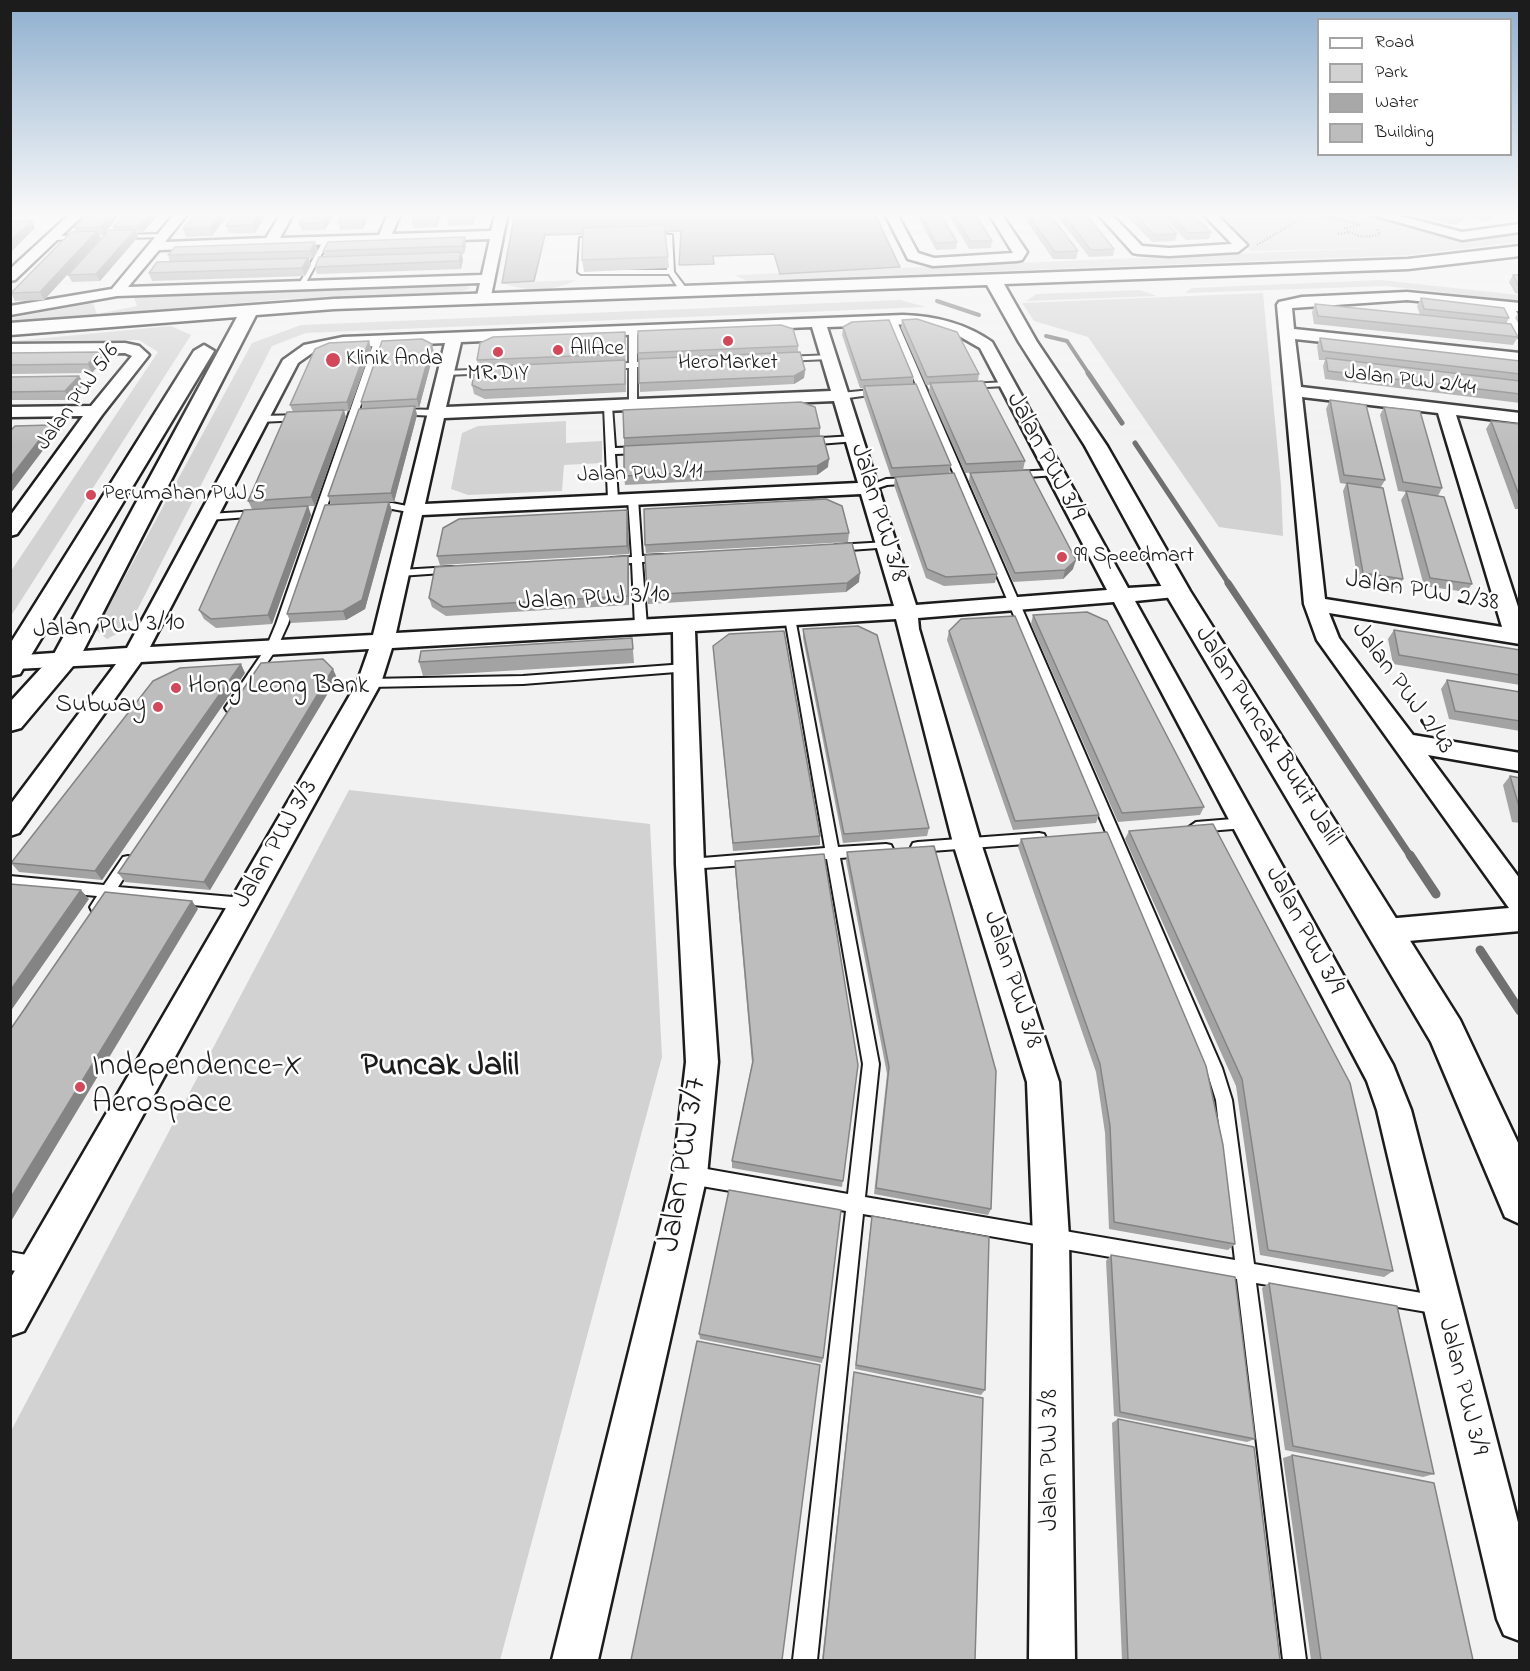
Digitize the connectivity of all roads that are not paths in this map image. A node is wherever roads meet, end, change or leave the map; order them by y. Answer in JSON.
{"nodes":[{"id":1,"x":179,"y":290,"type":"edge"},
{"id":2,"x":485,"y":290,"type":"edge"},
{"id":3,"x":618,"y":290,"type":"edge"},
{"id":4,"x":1030,"y":290,"type":"edge"},
{"id":5,"x":1044,"y":290,"type":"edge"},
{"id":6,"x":117,"y":292,"type":"joint"},
{"id":7,"x":685,"y":292,"type":"joint"},
{"id":8,"x":1001,"y":292,"type":"junction"},
{"id":9,"x":618,"y":294,"type":"junction"},
{"id":10,"x":483,"y":299,"type":"junction"},
{"id":11,"x":1513,"y":306,"type":"edge"},
{"id":12,"x":10,"y":311,"type":"edge"},
{"id":13,"x":184,"y":315,"type":"junction"},
{"id":14,"x":238,"y":318,"type":"junction"},
{"id":15,"x":892,"y":319,"type":"junction"},
{"id":16,"x":818,"y":322,"type":"junction"},
{"id":17,"x":10,"y":329,"type":"edge"},
{"id":18,"x":633,"y":329,"type":"junction"},
{"id":19,"x":1286,"y":333,"type":"junction"},
{"id":20,"x":1520,"y":333,"type":"edge"},
{"id":21,"x":454,"y":337,"type":"junction"},
{"id":22,"x":211,"y":340,"type":"junction"},
{"id":23,"x":378,"y":341,"type":"junction"},
{"id":24,"x":10,"y":349,"type":"edge"},
{"id":25,"x":829,"y":357,"type":"junction"},
{"id":26,"x":1520,"y":358,"type":"edge"},
{"id":27,"x":771,"y":360,"type":"edge"},
{"id":28,"x":668,"y":364,"type":"edge"},
{"id":29,"x":633,"y":365,"type":"junction"},
{"id":30,"x":598,"y":366,"type":"edge"},
{"id":31,"x":504,"y":370,"type":"edge"},
{"id":32,"x":446,"y":373,"type":"junction"},
{"id":33,"x":1005,"y":384,"type":"junction"},
{"id":34,"x":963,"y":386,"type":"edge"},
{"id":35,"x":921,"y":388,"type":"junction"},
{"id":36,"x":931,"y":388,"type":"edge"},
{"id":37,"x":910,"y":389,"type":"edge"},
{"id":38,"x":890,"y":390,"type":"edge"},
{"id":39,"x":1295,"y":391,"type":"junction"},
{"id":40,"x":841,"y":396,"type":"junction"},
{"id":41,"x":633,"y":405,"type":"junction"},
{"id":42,"x":608,"y":406,"type":"junction"},
{"id":43,"x":1445,"y":409,"type":"junction"},
{"id":44,"x":96,"y":411,"type":"junction"},
{"id":45,"x":10,"y":412,"type":"edge"},
{"id":46,"x":388,"y":413,"type":"edge"},
{"id":47,"x":436,"y":413,"type":"junction"},
{"id":48,"x":355,"y":414,"type":"junction"},
{"id":49,"x":366,"y":414,"type":"edge"},
{"id":50,"x":343,"y":415,"type":"edge"},
{"id":51,"x":307,"y":417,"type":"edge"},
{"id":52,"x":1520,"y":418,"type":"edge"},
{"id":53,"x":259,"y":419,"type":"junction"},
{"id":54,"x":854,"y":439,"type":"junction"},
{"id":55,"x":796,"y":442,"type":"edge"},
{"id":56,"x":658,"y":449,"type":"edge"},
{"id":57,"x":612,"y":451,"type":"junction"},
{"id":58,"x":1053,"y":473,"type":"junction"},
{"id":59,"x":1007,"y":475,"type":"edge"},
{"id":60,"x":972,"y":477,"type":"edge"},
{"id":61,"x":956,"y":478,"type":"junction"},
{"id":62,"x":918,"y":480,"type":"edge"},
{"id":63,"x":869,"y":488,"type":"junction"},
{"id":64,"x":613,"y":499,"type":"junction"},
{"id":65,"x":633,"y":499,"type":"junction"},
{"id":66,"x":357,"y":508,"type":"edge"},
{"id":67,"x":322,"y":509,"type":"junction"},
{"id":68,"x":334,"y":509,"type":"edge"},
{"id":69,"x":310,"y":510,"type":"edge"},
{"id":70,"x":414,"y":510,"type":"junction"},
{"id":71,"x":265,"y":513,"type":"edge"},
{"id":72,"x":208,"y":517,"type":"junction"},
{"id":73,"x":12,"y":526,"type":"edge"},
{"id":74,"x":887,"y":544,"type":"junction"},
{"id":75,"x":828,"y":548,"type":"edge"},
{"id":76,"x":673,"y":557,"type":"edge"},
{"id":77,"x":637,"y":559,"type":"junction"},
{"id":78,"x":601,"y":561,"type":"edge"},
{"id":79,"x":459,"y":569,"type":"edge"},
{"id":80,"x":400,"y":573,"type":"junction"},
{"id":81,"x":1177,"y":591,"type":"junction"},
{"id":82,"x":1119,"y":596,"type":"junction"},
{"id":83,"x":1015,"y":603,"type":"junction"},
{"id":84,"x":1315,"y":604,"type":"junction"},
{"id":85,"x":907,"y":612,"type":"junction"},
{"id":86,"x":790,"y":618,"type":"junction"},
{"id":87,"x":684,"y":624,"type":"junction"},
{"id":88,"x":641,"y":626,"type":"junction"},
{"id":89,"x":1518,"y":637,"type":"edge"},
{"id":90,"x":383,"y":641,"type":"junction"},
{"id":91,"x":271,"y":648,"type":"junction"},
{"id":92,"x":134,"y":656,"type":"junction"},
{"id":93,"x":65,"y":659,"type":"junction"},
{"id":94,"x":13,"y":664,"type":"edge"},
{"id":95,"x":685,"y":668,"type":"junction"},
{"id":96,"x":369,"y":683,"type":"junction"},
{"id":97,"x":225,"y":716,"type":"edge"},
{"id":98,"x":10,"y":721,"type":"edge"},
{"id":99,"x":1405,"y":742,"type":"junction"},
{"id":100,"x":1520,"y":762,"type":"edge"},
{"id":101,"x":1245,"y":823,"type":"junction"},
{"id":102,"x":10,"y":826,"type":"edge"},
{"id":103,"x":1178,"y":828,"type":"edge"},
{"id":104,"x":1056,"y":837,"type":"edge"},
{"id":105,"x":967,"y":843,"type":"junction"},
{"id":106,"x":134,"y":853,"type":"edge"},
{"id":107,"x":833,"y":853,"type":"junction"},
{"id":108,"x":690,"y":864,"type":"junction"},
{"id":109,"x":10,"y":882,"type":"edge"},
{"id":110,"x":108,"y":892,"type":"junction"},
{"id":111,"x":1520,"y":901,"type":"edge"},
{"id":112,"x":244,"y":904,"type":"junction"},
{"id":113,"x":1520,"y":919,"type":"edge"},
{"id":114,"x":88,"y":920,"type":"edge"},
{"id":115,"x":1386,"y":931,"type":"junction"},
{"id":116,"x":690,"y":1175,"type":"junction"},
{"id":117,"x":1520,"y":1202,"type":"edge"},
{"id":118,"x":857,"y":1204,"type":"junction"},
{"id":119,"x":1051,"y":1238,"type":"junction"},
{"id":120,"x":25,"y":1263,"type":"edge"},
{"id":121,"x":1245,"y":1271,"type":"junction"},
{"id":122,"x":1441,"y":1305,"type":"junction"},
{"id":123,"x":10,"y":1317,"type":"edge"},
{"id":124,"x":1520,"y":1619,"type":"edge"},
{"id":125,"x":575,"y":1660,"type":"edge"},
{"id":126,"x":805,"y":1660,"type":"edge"},
{"id":127,"x":1052,"y":1660,"type":"edge"},
{"id":128,"x":1295,"y":1660,"type":"edge"}],
"edges":[{"from":1,"to":6,"type":"street"},
{"from":2,"to":10,"type":"street"},
{"from":3,"to":9,"type":"lane"},
{"from":4,"to":8,"type":"main road"},
{"from":5,"to":8,"type":"main road"},
{"from":6,"to":12,"type":"street"},
{"from":7,"to":8,"type":"main road"},
{"from":7,"to":9,"type":"main road"},
{"from":8,"to":14,"type":"main road"},
{"from":8,"to":81,"type":"main road","name":"Jalan Puncak Bukit Jalil"},
{"from":9,"to":10,"type":"main road"},
{"from":10,"to":14,"type":"main road"},
{"from":11,"to":19,"type":"street","name":"Jalan PUJ 2/43"},
{"from":11,"to":20,"type":"street"},
{"from":13,"to":14,"type":"main road"},
{"from":13,"to":17,"type":"main road"},
{"from":13,"to":22,"type":"main road"},
{"from":14,"to":22,"type":"main road"},
{"from":14,"to":93,"type":"main road"},
{"from":15,"to":16,"type":"street","name":"Jalan PUJ 3/9"},
{"from":15,"to":33,"type":"street","name":"Jalan PUJ 3/9"},
{"from":15,"to":35,"type":"lane"},
{"from":16,"to":18,"type":"street","name":"Jalan PUJ 3/9"},
{"from":16,"to":25,"type":"street","name":"Jalan PUJ 3/8"},
{"from":18,"to":21,"type":"street","name":"Jalan PUJ 3/9"},
{"from":18,"to":29,"type":"lane"},
{"from":19,"to":26,"type":"street"},
{"from":19,"to":39,"type":"street","name":"Jalan PUJ 2/43"},
{"from":21,"to":23,"type":"street","name":"Jalan PUJ 3/9"},
{"from":21,"to":32,"type":"street","name":"Jalan PUJ 3/3"},
{"from":22,"to":94,"type":"main road"},
{"from":23,"to":48,"type":"lane"},
{"from":23,"to":53,"type":"street","name":"Jalan PUJ 3/9"},
{"from":24,"to":44,"type":"street","name":"Jalan PUJ 5/6"},
{"from":25,"to":27,"type":"lane"},
{"from":25,"to":40,"type":"street","name":"Jalan PUJ 3/8"},
{"from":28,"to":29,"type":"lane"},
{"from":29,"to":30,"type":"lane"},
{"from":29,"to":41,"type":"lane"},
{"from":31,"to":32,"type":"lane"},
{"from":32,"to":47,"type":"street","name":"Jalan PUJ 3/3"},
{"from":33,"to":34,"type":"lane"},
{"from":33,"to":58,"type":"street","name":"Jalan PUJ 3/9"},
{"from":35,"to":36,"type":"lane"},
{"from":35,"to":37,"type":"lane"},
{"from":35,"to":61,"type":"lane"},
{"from":38,"to":40,"type":"lane"},
{"from":39,"to":43,"type":"street","name":"Jalan PUJ 2/44"},
{"from":39,"to":84,"type":"street","name":"Jalan PUJ 2/43"},
{"from":40,"to":41,"type":"street"},
{"from":40,"to":54,"type":"street","name":"Jalan PUJ 3/8"},
{"from":41,"to":42,"type":"street"},
{"from":42,"to":47,"type":"street"},
{"from":42,"to":57,"type":"lane"},
{"from":43,"to":52,"type":"street","name":"Jalan PUJ 2/44"},
{"from":43,"to":89,"type":"street"},
{"from":44,"to":45,"type":"street"},
{"from":44,"to":73,"type":"street","name":"Jalan PUJ 5/6"},
{"from":46,"to":47,"type":"lane"},
{"from":47,"to":70,"type":"street","name":"Jalan PUJ 3/3"},
{"from":48,"to":49,"type":"lane"},
{"from":48,"to":50,"type":"lane"},
{"from":48,"to":67,"type":"lane"},
{"from":51,"to":53,"type":"lane"},
{"from":53,"to":72,"type":"street","name":"Jalan PUJ 3/9"},
{"from":54,"to":55,"type":"lane"},
{"from":54,"to":63,"type":"street","name":"Jalan PUJ 3/8"},
{"from":56,"to":57,"type":"lane"},
{"from":57,"to":64,"type":"lane"},
{"from":58,"to":59,"type":"lane"},
{"from":58,"to":82,"type":"street","name":"Jalan PUJ 3/9"},
{"from":60,"to":61,"type":"lane"},
{"from":61,"to":83,"type":"lane"},
{"from":62,"to":63,"type":"lane"},
{"from":63,"to":65,"type":"street","name":"Jalan PUJ 3/11"},
{"from":63,"to":74,"type":"street","name":"Jalan PUJ 3/8"},
{"from":64,"to":65,"type":"street","name":"Jalan PUJ 3/11"},
{"from":64,"to":70,"type":"street","name":"Jalan PUJ 3/11"},
{"from":65,"to":77,"type":"lane"},
{"from":66,"to":70,"type":"lane"},
{"from":67,"to":68,"type":"lane"},
{"from":67,"to":69,"type":"lane"},
{"from":67,"to":91,"type":"lane"},
{"from":70,"to":80,"type":"street","name":"Jalan PUJ 3/3"},
{"from":71,"to":72,"type":"lane"},
{"from":72,"to":92,"type":"street","name":"Jalan PUJ 3/9"},
{"from":74,"to":75,"type":"lane"},
{"from":74,"to":85,"type":"street","name":"Jalan PUJ 3/8"},
{"from":76,"to":77,"type":"lane"},
{"from":77,"to":78,"type":"lane"},
{"from":77,"to":88,"type":"lane"},
{"from":79,"to":80,"type":"lane"},
{"from":80,"to":90,"type":"street","name":"Jalan PUJ 3/3"},
{"from":81,"to":82,"type":"street","name":"Jalan PUJ 3/10"},
{"from":81,"to":115,"type":"main road","name":"Jalan Puncak Bukit Jalil"},
{"from":82,"to":83,"type":"street","name":"Jalan PUJ 3/10"},
{"from":82,"to":101,"type":"street","name":"Jalan PUJ 3/9"},
{"from":83,"to":85,"type":"street","name":"Jalan PUJ 3/10"},
{"from":83,"to":121,"type":"lane"},
{"from":84,"to":89,"type":"street","name":"Jalan PUJ 2/38"},
{"from":84,"to":99,"type":"street","name":"Jalan PUJ 2/43"},
{"from":85,"to":86,"type":"street","name":"Jalan PUJ 3/10"},
{"from":85,"to":105,"type":"street","name":"Jalan PUJ 3/8"},
{"from":86,"to":87,"type":"street","name":"Jalan PUJ 3/10"},
{"from":86,"to":107,"type":"lane"},
{"from":87,"to":88,"type":"street","name":"Jalan PUJ 3/10"},
{"from":87,"to":95,"type":"street","name":"Jalan PUJ 3/7"},
{"from":88,"to":90,"type":"street","name":"Jalan PUJ 3/10"},
{"from":90,"to":91,"type":"street","name":"Jalan PUJ 3/10"},
{"from":90,"to":96,"type":"street","name":"Jalan PUJ 3/3"},
{"from":91,"to":92,"type":"street","name":"Jalan PUJ 3/10"},
{"from":91,"to":97,"type":"lane"},
{"from":92,"to":93,"type":"street","name":"Jalan PUJ 3/10"},
{"from":92,"to":102,"type":"street","name":"Jalan PUJ 3/9"},
{"from":93,"to":94,"type":"street","name":"Jalan PUJ 3/10"},
{"from":93,"to":98,"type":"main road"},
{"from":95,"to":96,"type":"lane"},
{"from":95,"to":108,"type":"street","name":"Jalan PUJ 3/7"},
{"from":96,"to":112,"type":"street","name":"Jalan PUJ 3/3"},
{"from":99,"to":100,"type":"street"},
{"from":99,"to":111,"type":"street","name":"Jalan PUJ 2/43"},
{"from":101,"to":103,"type":"lane"},
{"from":101,"to":122,"type":"street","name":"Jalan PUJ 3/9"},
{"from":104,"to":105,"type":"lane"},
{"from":105,"to":107,"type":"lane"},
{"from":105,"to":119,"type":"street","name":"Jalan PUJ 3/8"},
{"from":106,"to":110,"type":"lane"},
{"from":107,"to":108,"type":"lane"},
{"from":107,"to":118,"type":"lane"},
{"from":108,"to":116,"type":"street","name":"Jalan PUJ 3/7"},
{"from":109,"to":110,"type":"lane"},
{"from":110,"to":112,"type":"lane"},
{"from":110,"to":114,"type":"lane"},
{"from":112,"to":120,"type":"street","name":"Jalan PUJ 3/3"},
{"from":113,"to":115,"type":"street"},
{"from":115,"to":117,"type":"main road","name":"Jalan Puncak Bukit Jalil"},
{"from":116,"to":118,"type":"lane"},
{"from":116,"to":125,"type":"street","name":"Jalan PUJ 3/7"},
{"from":118,"to":119,"type":"lane"},
{"from":118,"to":126,"type":"lane"},
{"from":119,"to":121,"type":"lane"},
{"from":119,"to":127,"type":"street","name":"Jalan PUJ 3/8"},
{"from":120,"to":123,"type":"street","name":"Jalan PUJ 3/3"},
{"from":121,"to":122,"type":"lane"},
{"from":121,"to":128,"type":"lane"},
{"from":122,"to":124,"type":"street","name":"Jalan PUJ 3/9"}]}
